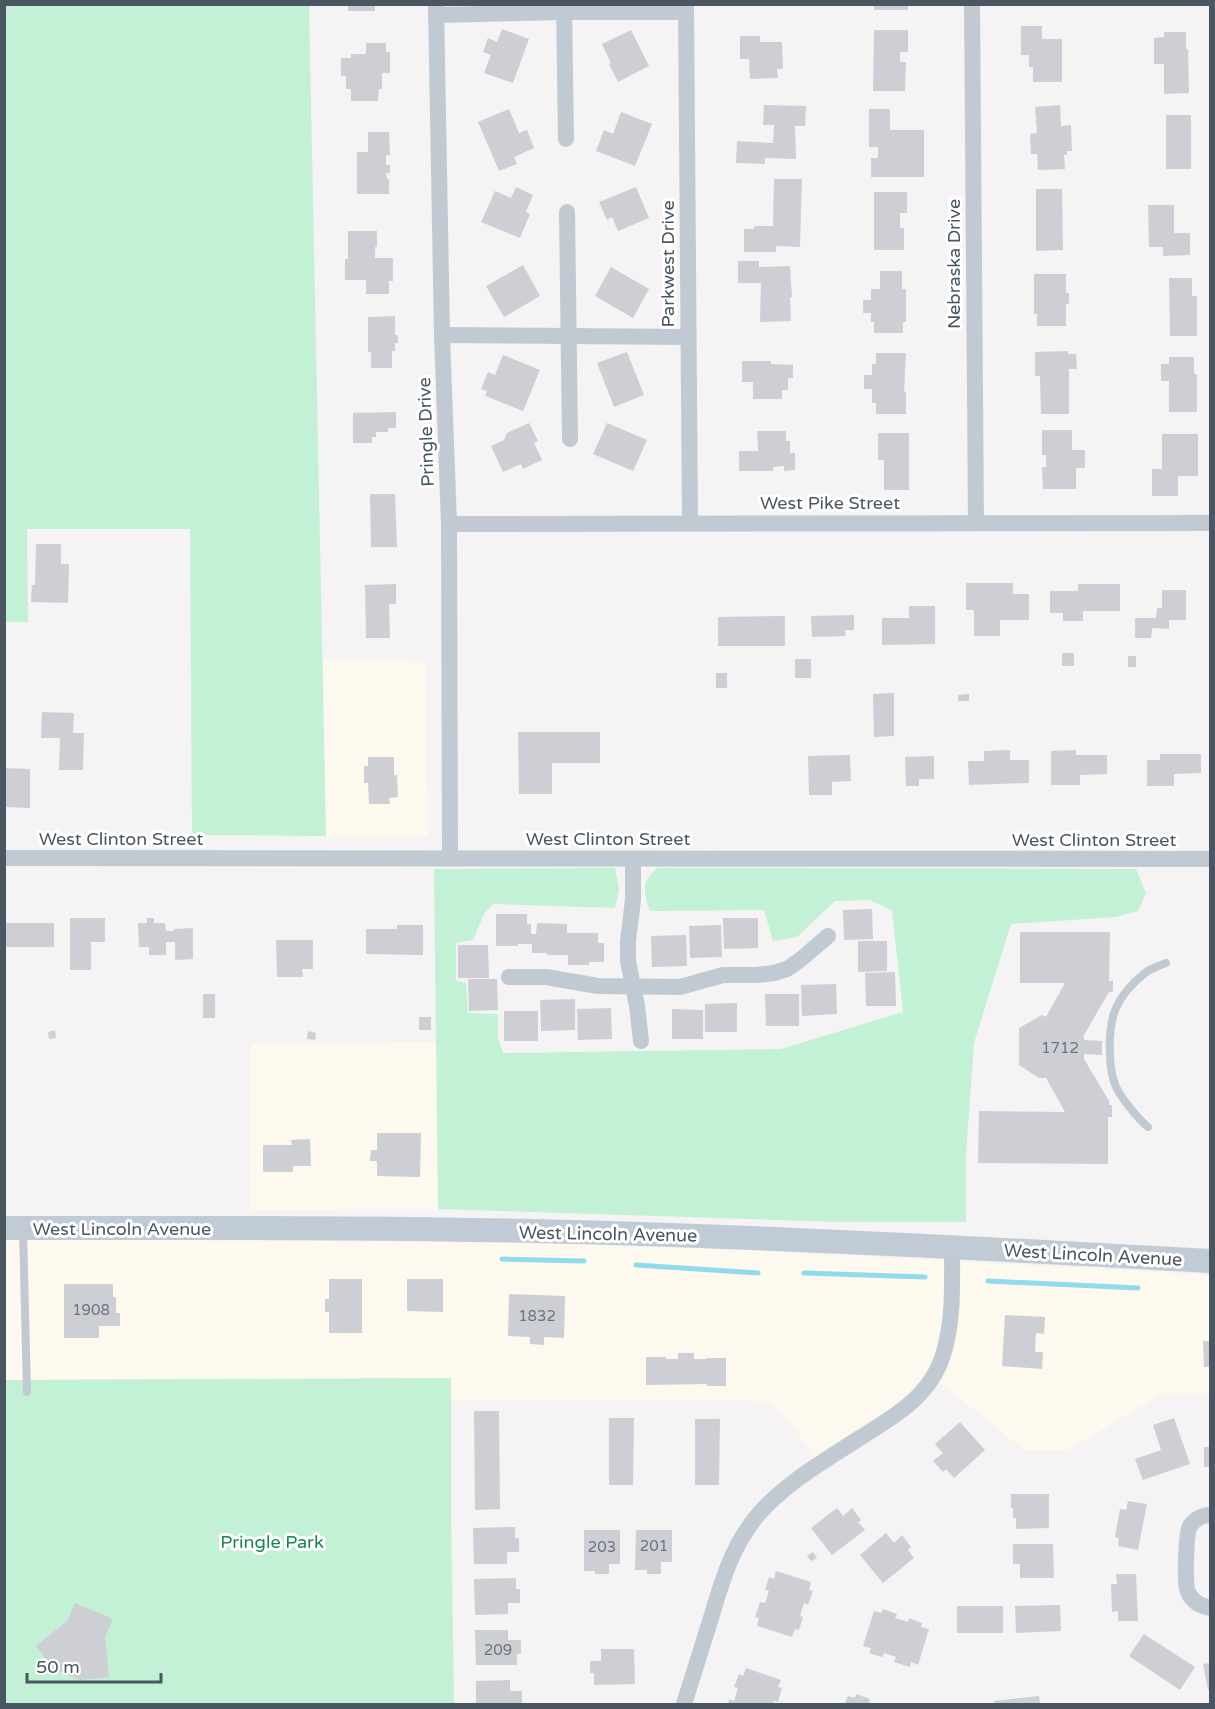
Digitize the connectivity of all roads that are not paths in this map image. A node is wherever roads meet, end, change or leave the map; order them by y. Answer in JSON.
{"nodes":[{"id":1,"x":972,"y":4,"type":"edge"},
{"id":2,"x":564,"y":8,"type":"edge"},
{"id":3,"x":686,"y":8,"type":"edge"},
{"id":4,"x":436,"y":10,"type":"edge"},
{"id":5,"x":566,"y":139,"type":"dead end"},
{"id":6,"x":567,"y":212,"type":"dead end"},
{"id":7,"x":442,"y":335,"type":"junction"},
{"id":8,"x":569,"y":336,"type":"junction"},
{"id":9,"x":688,"y":337,"type":"junction"},
{"id":10,"x":570,"y":439,"type":"dead end"},
{"id":11,"x":690,"y":523,"type":"junction"},
{"id":12,"x":976,"y":523,"type":"junction"},
{"id":13,"x":449,"y":524,"type":"junction"},
{"id":14,"x":1210,"y":524,"type":"edge"},
{"id":15,"x":4,"y":858,"type":"edge"},
{"id":16,"x":450,"y":858,"type":"junction"},
{"id":17,"x":633,"y":859,"type":"junction"},
{"id":18,"x":1210,"y":859,"type":"edge"},
{"id":19,"x":828,"y":936,"type":"dead end"},
{"id":20,"x":1166,"y":963,"type":"dead end"},
{"id":21,"x":509,"y":977,"type":"dead end"},
{"id":22,"x":633,"y":987,"type":"junction"},
{"id":23,"x":641,"y":1041,"type":"dead end"},
{"id":24,"x":1148,"y":1127,"type":"dead end"},
{"id":25,"x":14,"y":1228,"type":"edge"},
{"id":26,"x":952,"y":1247,"type":"junction"},
{"id":27,"x":1210,"y":1261,"type":"edge"},
{"id":28,"x":27,"y":1392,"type":"dead end"},
{"id":29,"x":1210,"y":1515,"type":"edge"},
{"id":30,"x":1210,"y":1608,"type":"edge"},
{"id":31,"x":684,"y":1704,"type":"edge"}],
"edges":[{"from":1,"to":12,"type":"street","name":"Nebraska Drive"},
{"from":2,"to":3,"type":"street"},
{"from":2,"to":4,"type":"street"},
{"from":2,"to":5,"type":"street"},
{"from":3,"to":9,"type":"street","name":"Parkwest Drive"},
{"from":4,"to":7,"type":"street","name":"Pringle Drive"},
{"from":6,"to":8,"type":"street"},
{"from":7,"to":8,"type":"street"},
{"from":7,"to":13,"type":"street","name":"Pringle Drive"},
{"from":8,"to":9,"type":"street"},
{"from":8,"to":10,"type":"street"},
{"from":9,"to":11,"type":"street","name":"Parkwest Drive"},
{"from":11,"to":12,"type":"street","name":"West Pike Street"},
{"from":11,"to":13,"type":"street","name":"West Pike Street"},
{"from":12,"to":14,"type":"street","name":"West Pike Street"},
{"from":13,"to":16,"type":"street","name":"Pringle Drive"},
{"from":15,"to":16,"type":"street","name":"West Clinton Street"},
{"from":16,"to":17,"type":"street","name":"West Clinton Street"},
{"from":17,"to":18,"type":"street","name":"West Clinton Street"},
{"from":17,"to":22,"type":"street"},
{"from":19,"to":22,"type":"street"},
{"from":20,"to":24,"type":"lane"},
{"from":21,"to":22,"type":"street"},
{"from":22,"to":23,"type":"street"},
{"from":25,"to":26,"type":"street","name":"West Lincoln Avenue"},
{"from":25,"to":28,"type":"lane"},
{"from":26,"to":27,"type":"street","name":"West Lincoln Avenue"},
{"from":26,"to":31,"type":"street"},
{"from":29,"to":30,"type":"street"}]}
